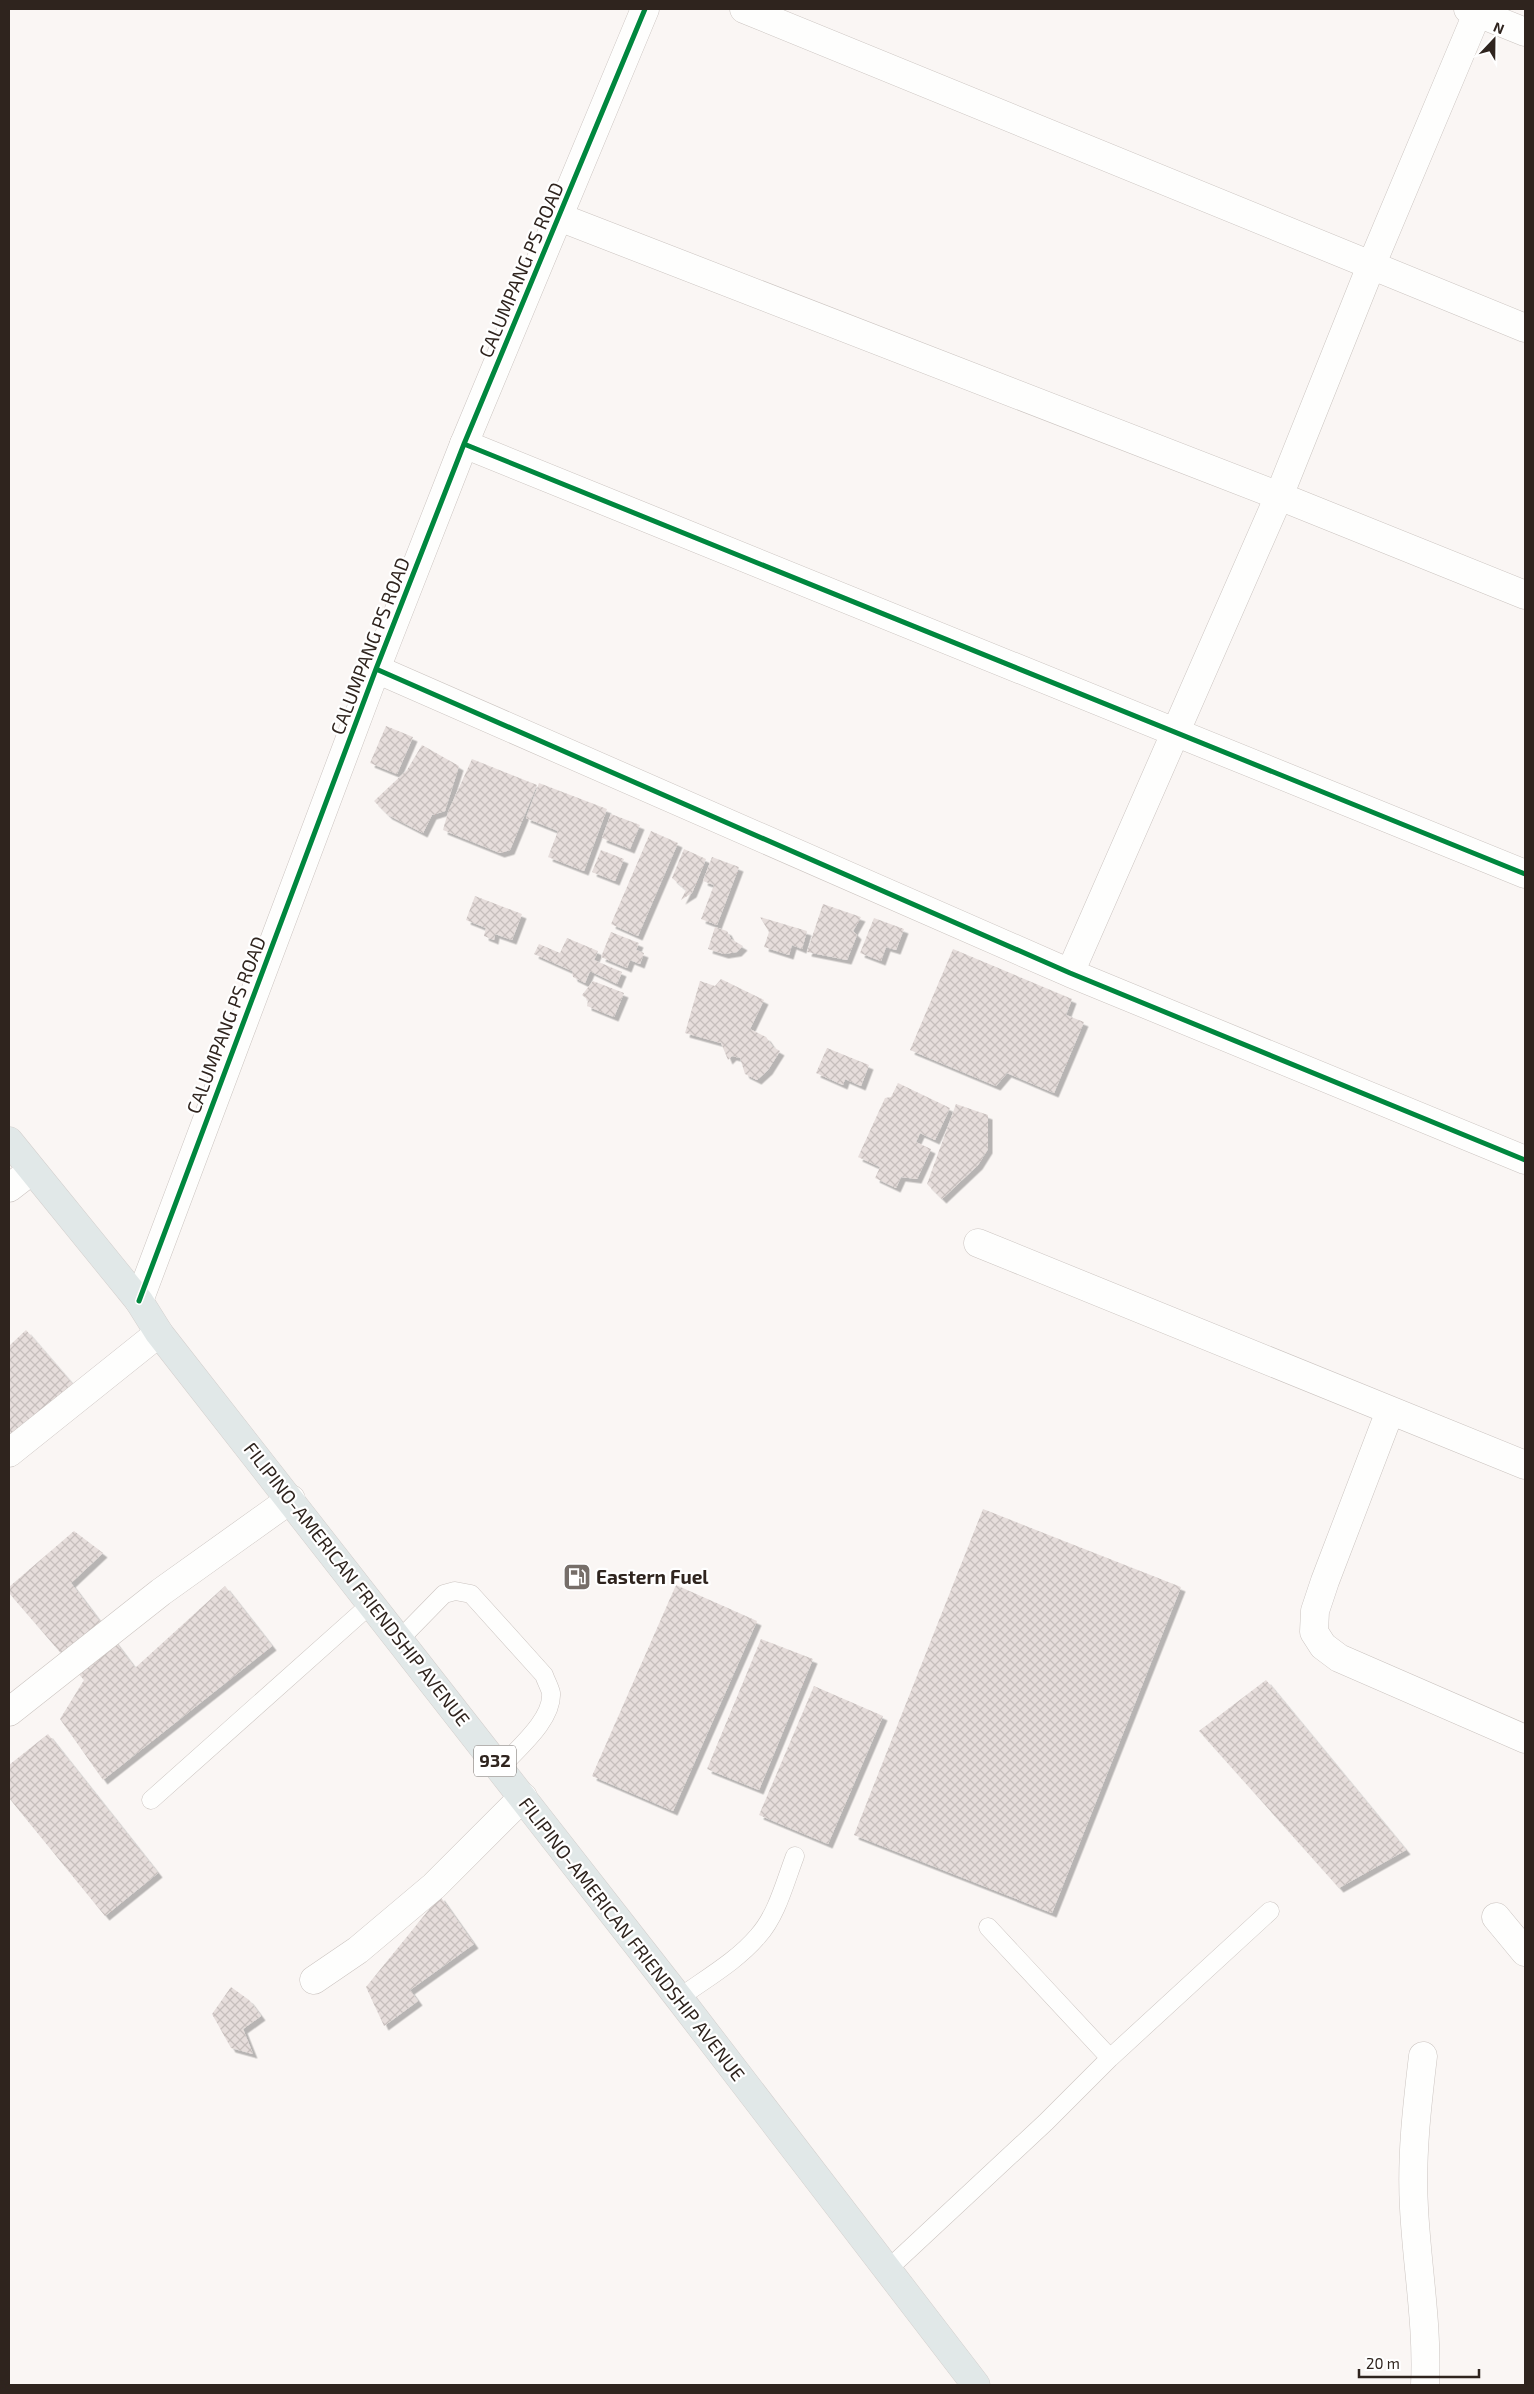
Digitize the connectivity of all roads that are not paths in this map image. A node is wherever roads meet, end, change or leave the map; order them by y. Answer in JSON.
{"nodes":[{"id":1,"x":645,"y":9,"type":"edge"},
{"id":2,"x":744,"y":9,"type":"edge"},
{"id":3,"x":1475,"y":10,"type":"edge"},
{"id":4,"x":1525,"y":32,"type":"edge"},
{"id":5,"x":560,"y":216,"type":"junction"},
{"id":6,"x":1371,"y":266,"type":"junction"},
{"id":7,"x":1525,"y":328,"type":"edge"},
{"id":8,"x":464,"y":444,"type":"junction"},
{"id":9,"x":1279,"y":496,"type":"junction"},
{"id":10,"x":1525,"y":595,"type":"edge"},
{"id":11,"x":376,"y":669,"type":"junction"},
{"id":12,"x":1174,"y":731,"type":"junction"},
{"id":13,"x":1525,"y":874,"type":"edge"},
{"id":14,"x":1070,"y":973,"type":"junction"},
{"id":15,"x":9,"y":1141,"type":"edge"},
{"id":16,"x":1525,"y":1160,"type":"edge"},
{"id":17,"x":31,"y":1171,"type":"junction"},
{"id":18,"x":9,"y":1188,"type":"edge"},
{"id":19,"x":978,"y":1242,"type":"dead end"},
{"id":20,"x":139,"y":1301,"type":"junction"},
{"id":21,"x":159,"y":1333,"type":"junction"},
{"id":22,"x":1390,"y":1411,"type":"junction"},
{"id":23,"x":9,"y":1453,"type":"edge"},
{"id":24,"x":1525,"y":1465,"type":"edge"},
{"id":25,"x":291,"y":1499,"type":"junction"},
{"id":26,"x":372,"y":1603,"type":"junction"},
{"id":27,"x":400,"y":1639,"type":"junction"},
{"id":28,"x":9,"y":1712,"type":"edge"},
{"id":29,"x":1525,"y":1740,"type":"edge"},
{"id":30,"x":500,"y":1768,"type":"junction"},
{"id":31,"x":523,"y":1797,"type":"junction"},
{"id":32,"x":151,"y":1800,"type":"dead end"},
{"id":33,"x":795,"y":1856,"type":"dead end"},
{"id":34,"x":1270,"y":1912,"type":"dead end"},
{"id":35,"x":1496,"y":1917,"type":"dead end"},
{"id":36,"x":988,"y":1927,"type":"dead end"},
{"id":37,"x":1525,"y":1949,"type":"edge"},
{"id":38,"x":314,"y":1980,"type":"dead end"},
{"id":39,"x":679,"y":1998,"type":"junction"},
{"id":40,"x":1423,"y":2056,"type":"dead end"},
{"id":41,"x":1110,"y":2058,"type":"junction"},
{"id":42,"x":886,"y":2271,"type":"junction"},
{"id":43,"x":976,"y":2385,"type":"edge"},
{"id":44,"x":1425,"y":2385,"type":"edge"}],
"edges":[{"from":1,"to":5,"type":"street","name":"CALUMPANG PS ROAD"},
{"from":2,"to":6,"type":"street"},
{"from":3,"to":4,"type":"street"},
{"from":3,"to":6,"type":"street"},
{"from":5,"to":8,"type":"street","name":"CALUMPANG PS ROAD"},
{"from":5,"to":9,"type":"street"},
{"from":6,"to":7,"type":"street"},
{"from":6,"to":9,"type":"street"},
{"from":8,"to":11,"type":"street","name":"CALUMPANG PS ROAD"},
{"from":8,"to":12,"type":"street"},
{"from":9,"to":10,"type":"street"},
{"from":9,"to":12,"type":"street"},
{"from":11,"to":14,"type":"street"},
{"from":11,"to":20,"type":"street","name":"CALUMPANG PS ROAD"},
{"from":12,"to":13,"type":"street"},
{"from":12,"to":14,"type":"street"},
{"from":14,"to":16,"type":"street"},
{"from":15,"to":17,"type":"main road","name":"FILIPINO-AMERICAN FRIENDSHIP AVENUE","number":"932"},
{"from":17,"to":18,"type":"street"},
{"from":17,"to":20,"type":"main road","name":"FILIPINO-AMERICAN FRIENDSHIP AVENUE","number":"932"},
{"from":19,"to":22,"type":"street"},
{"from":20,"to":21,"type":"main road","name":"FILIPINO-AMERICAN FRIENDSHIP AVENUE","number":"932"},
{"from":21,"to":23,"type":"street"},
{"from":21,"to":25,"type":"main road","name":"FILIPINO-AMERICAN FRIENDSHIP AVENUE","number":"932"},
{"from":22,"to":24,"type":"street"},
{"from":22,"to":29,"type":"street"},
{"from":25,"to":26,"type":"main road","name":"FILIPINO-AMERICAN FRIENDSHIP AVENUE","number":"932"},
{"from":25,"to":28,"type":"street"},
{"from":26,"to":27,"type":"main road","name":"FILIPINO-AMERICAN FRIENDSHIP AVENUE","number":"932"},
{"from":26,"to":32,"type":"lane"},
{"from":27,"to":30,"type":"main road","name":"FILIPINO-AMERICAN FRIENDSHIP AVENUE","number":"932"},
{"from":27,"to":30,"type":"lane"},
{"from":30,"to":31,"type":"main road","name":"FILIPINO-AMERICAN FRIENDSHIP AVENUE","number":"932"},
{"from":31,"to":38,"type":"street"},
{"from":31,"to":39,"type":"main road","name":"FILIPINO-AMERICAN FRIENDSHIP AVENUE","number":"932"},
{"from":33,"to":39,"type":"lane"},
{"from":34,"to":41,"type":"lane"},
{"from":35,"to":37,"type":"street"},
{"from":36,"to":41,"type":"lane"},
{"from":39,"to":42,"type":"main road","name":"FILIPINO-AMERICAN FRIENDSHIP AVENUE","number":"932"},
{"from":40,"to":44,"type":"street"},
{"from":41,"to":42,"type":"lane"},
{"from":42,"to":43,"type":"main road","name":"FILIPINO-AMERICAN FRIENDSHIP AVENUE","number":"932"}]}
